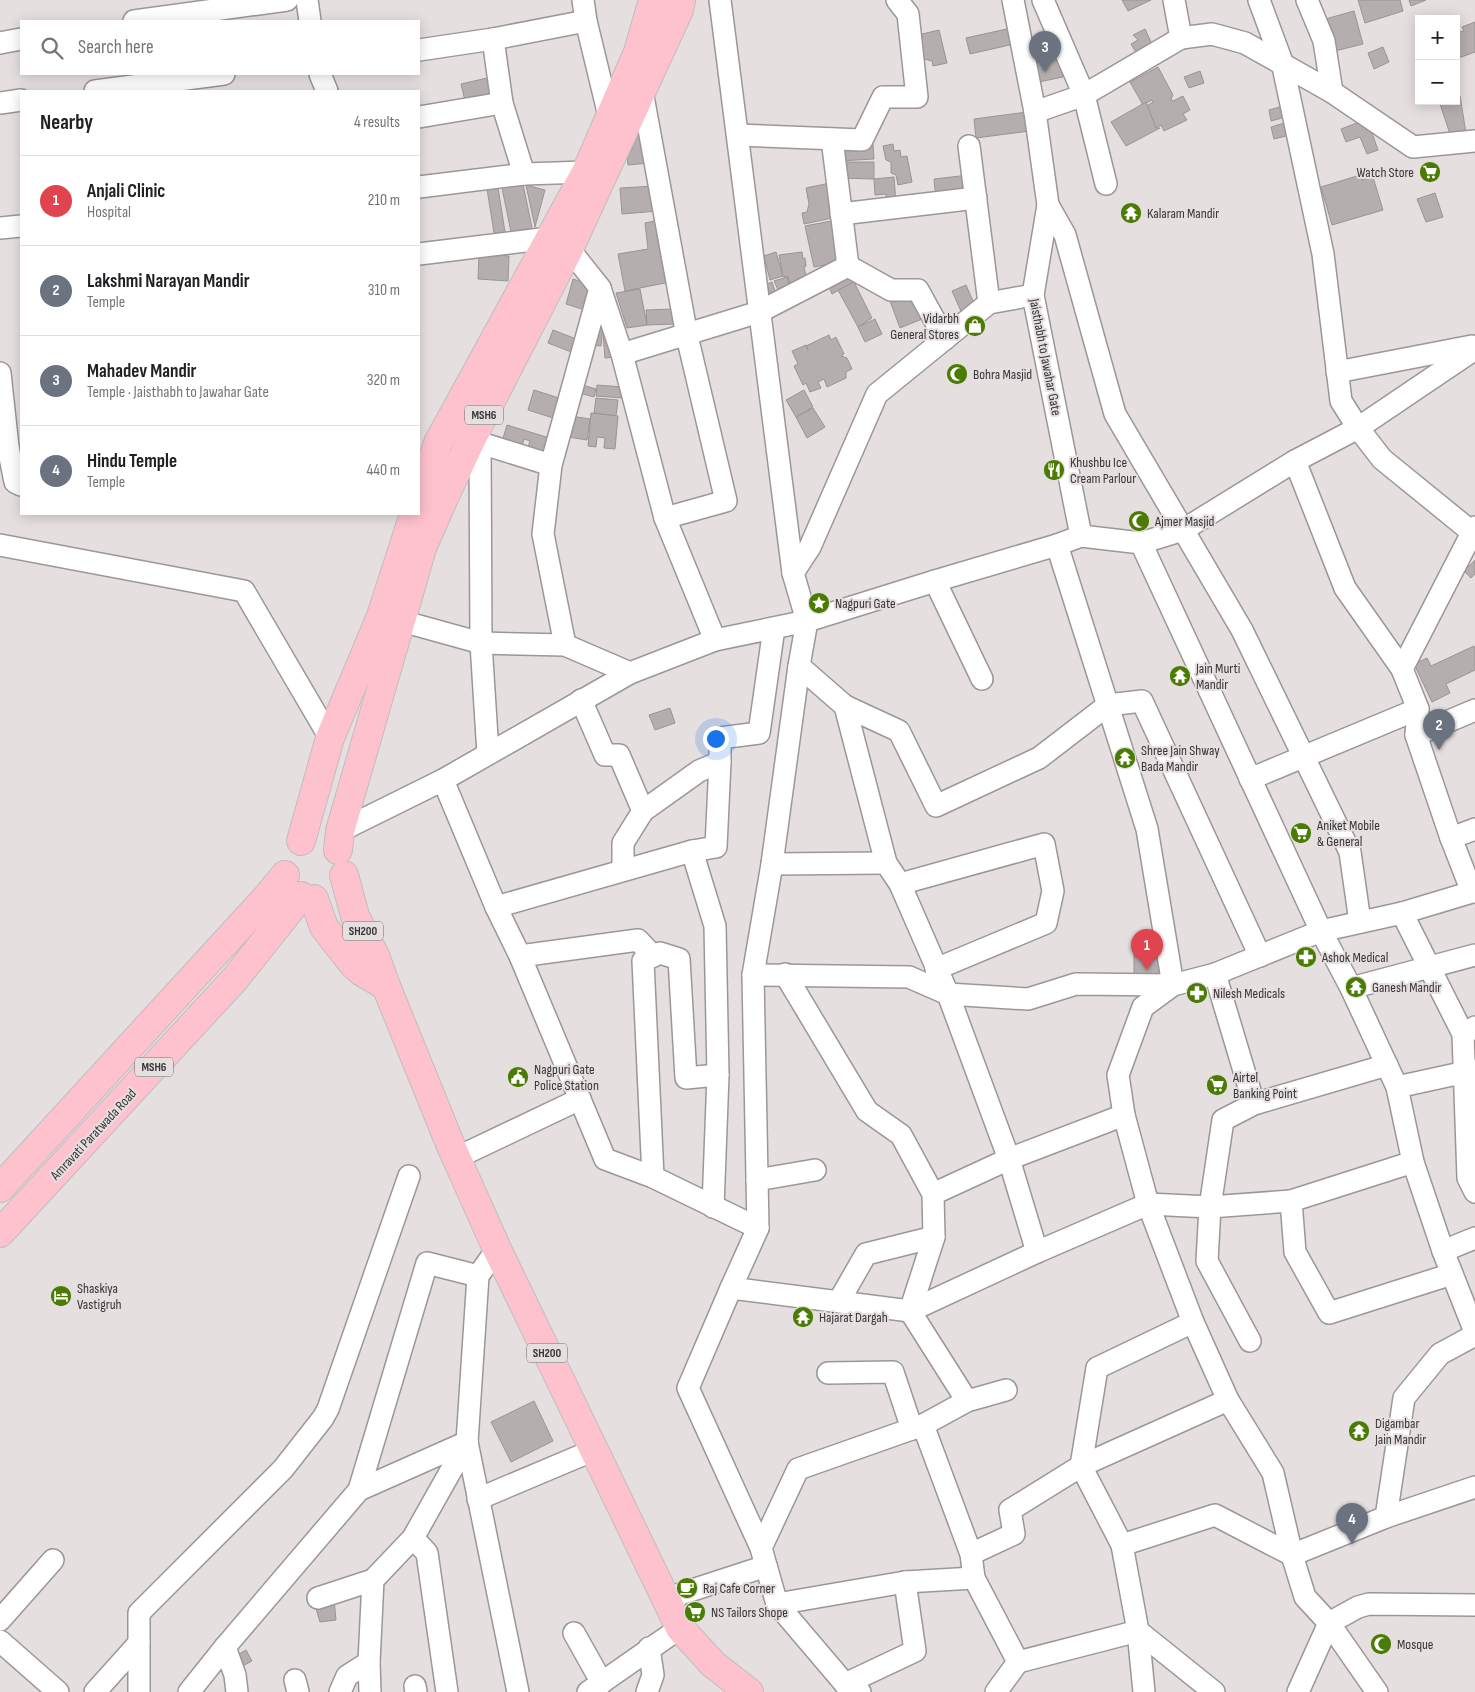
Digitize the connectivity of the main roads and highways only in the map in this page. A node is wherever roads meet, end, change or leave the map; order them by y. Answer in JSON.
{"nodes":[{"id":1,"x":653,"y":0,"type":"edge"},
{"id":2,"x":681,"y":0,"type":"edge"},
{"id":3,"x":559,"y":244,"type":"junction"},
{"id":4,"x":420,"y":498,"type":"edge"},
{"id":5,"x":414,"y":515,"type":"edge"},
{"id":6,"x":391,"y":618,"type":"junction"},
{"id":7,"x":301,"y":841,"type":"junction"},
{"id":8,"x":341,"y":852,"type":"junction"},
{"id":9,"x":300,"y":890,"type":"junction"},
{"id":10,"x":386,"y":986,"type":"junction"},
{"id":11,"x":0,"y":1188,"type":"edge"},
{"id":12,"x":0,"y":1234,"type":"edge"},
{"id":13,"x":714,"y":1664,"type":"junction"},
{"id":14,"x":724,"y":1692,"type":"edge"},
{"id":15,"x":749,"y":1692,"type":"edge"}],
"edges":[{"from":1,"to":3,"type":"main road","number":"MSH6"},
{"from":2,"to":3,"type":"main road","number":"MSH6"},
{"from":3,"to":4,"type":"main road","number":"MSH6"},
{"from":3,"to":6,"type":"main road","number":"MSH6"},
{"from":5,"to":6,"type":"main road","number":"MSH6"},
{"from":6,"to":7,"type":"main road","number":"MSH6"},
{"from":6,"to":8,"type":"main road","number":"MSH6"},
{"from":7,"to":8,"type":"main road"},
{"from":7,"to":9,"type":"main road"},
{"from":8,"to":9,"type":"main road"},
{"from":8,"to":10,"type":"main road","number":"SH200"},
{"from":9,"to":10,"type":"main road","number":"SH200"},
{"from":9,"to":11,"type":"main road","number":"MSH6"},
{"from":9,"to":12,"type":"main road","name":"Amravati Paratwada Road","number":"MSH6"},
{"from":10,"to":13,"type":"main road","number":"SH200"},
{"from":13,"to":14,"type":"main road"},
{"from":13,"to":15,"type":"main road","number":"SH200"}]}
